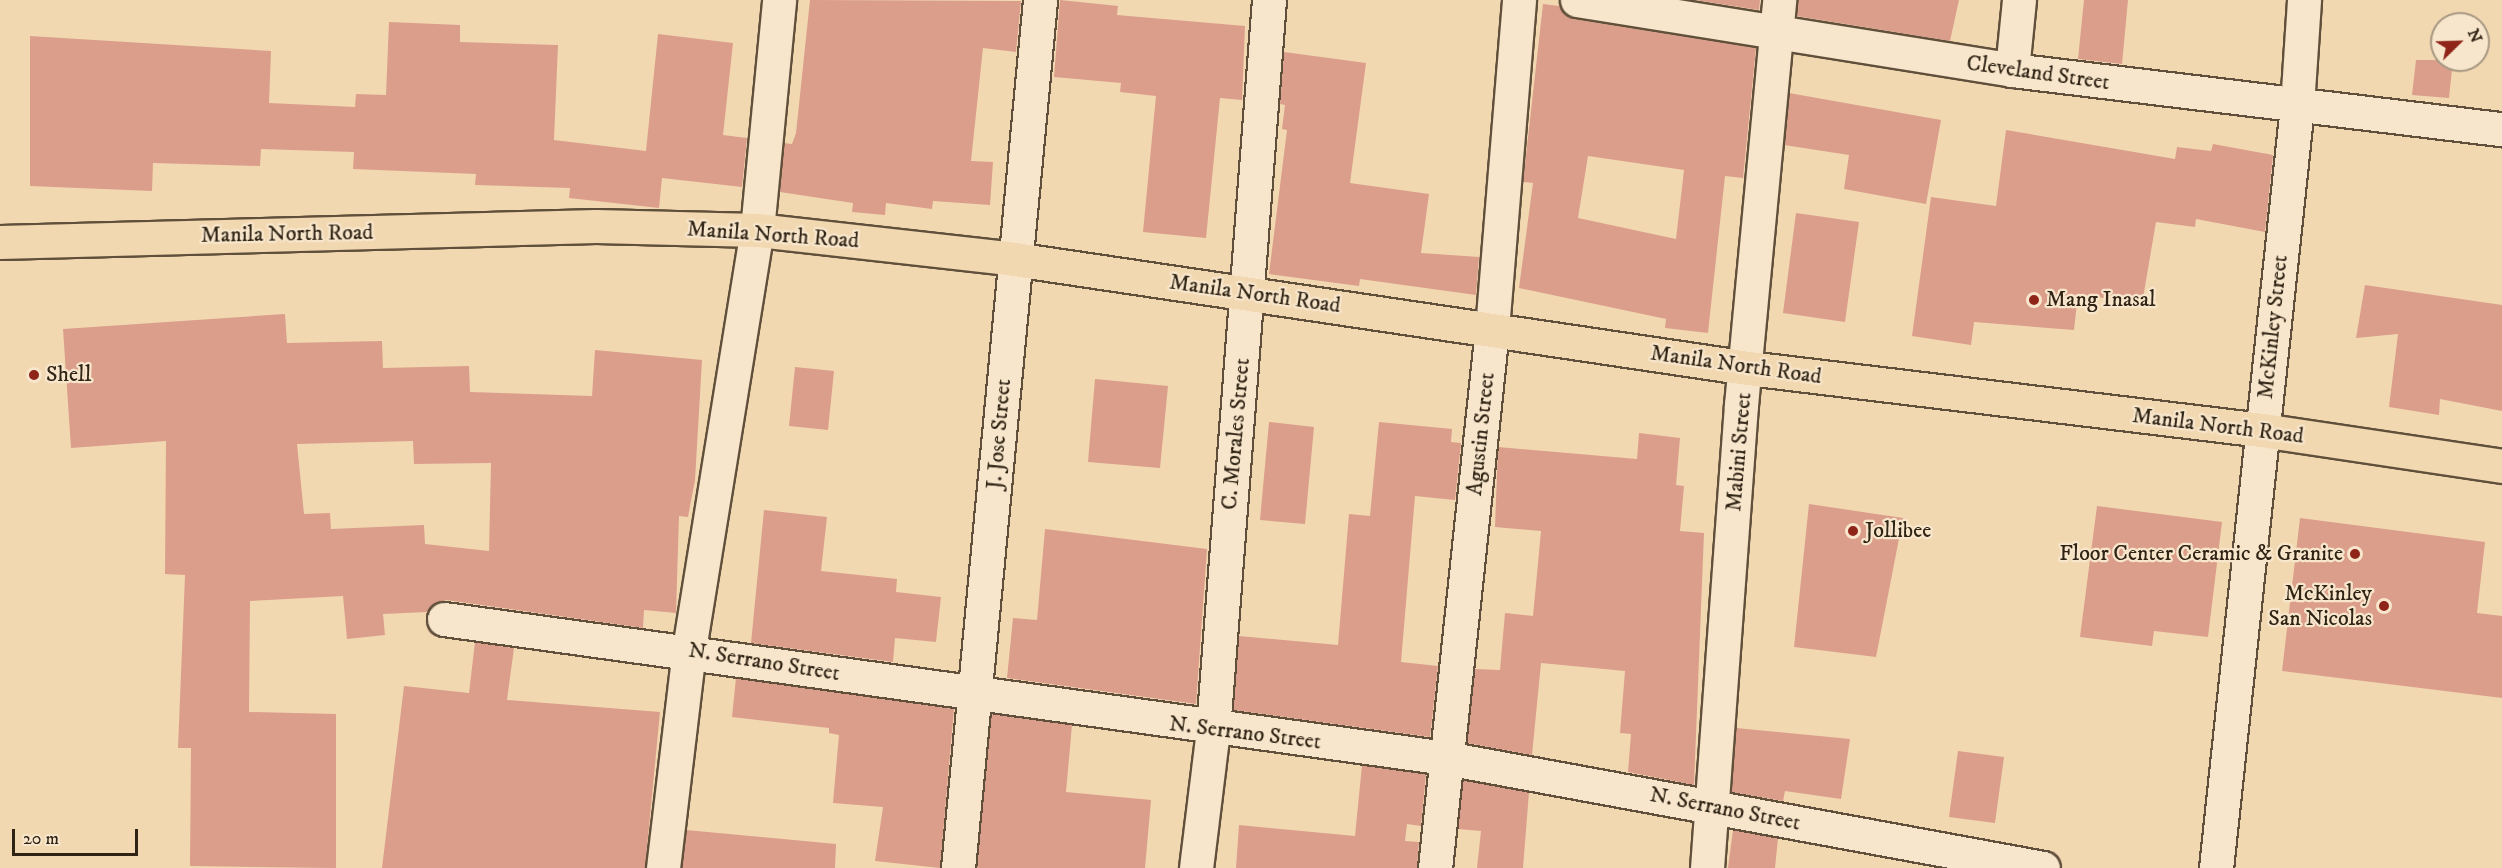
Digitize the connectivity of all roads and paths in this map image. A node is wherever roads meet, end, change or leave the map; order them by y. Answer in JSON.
{"nodes":[{"id":1,"x":778,"y":0,"type":"edge"},
{"id":2,"x":1040,"y":0,"type":"edge"},
{"id":3,"x":1269,"y":0,"type":"edge"},
{"id":4,"x":1519,"y":0,"type":"edge"},
{"id":5,"x":1577,"y":0,"type":"edge"},
{"id":6,"x":1779,"y":0,"type":"edge"},
{"id":7,"x":2019,"y":0,"type":"edge"},
{"id":8,"x":2304,"y":0,"type":"edge"},
{"id":9,"x":1775,"y":36,"type":"junction"},
{"id":10,"x":2012,"y":70,"type":"junction"},
{"id":11,"x":2297,"y":106,"type":"junction"},
{"id":12,"x":2502,"y":129,"type":"edge"},
{"id":13,"x":757,"y":230,"type":"junction"},
{"id":14,"x":0,"y":242,"type":"edge"},
{"id":15,"x":1014,"y":260,"type":"junction"},
{"id":16,"x":1247,"y":293,"type":"junction"},
{"id":17,"x":1492,"y":329,"type":"junction"},
{"id":18,"x":1748,"y":369,"type":"junction"},
{"id":19,"x":2262,"y":430,"type":"junction"},
{"id":20,"x":2502,"y":466,"type":"edge"},
{"id":21,"x":444,"y":620,"type":"dead end"},
{"id":22,"x":689,"y":649,"type":"junction"},
{"id":23,"x":976,"y":697,"type":"junction"},
{"id":24,"x":1213,"y":729,"type":"junction"},
{"id":25,"x":1446,"y":758,"type":"junction"},
{"id":26,"x":1714,"y":806,"type":"junction"},
{"id":27,"x":1958,"y":862,"type":"edge"},
{"id":28,"x":663,"y":868,"type":"edge"},
{"id":29,"x":958,"y":868,"type":"edge"},
{"id":30,"x":1196,"y":868,"type":"edge"},
{"id":31,"x":1435,"y":868,"type":"edge"},
{"id":32,"x":1707,"y":868,"type":"edge"},
{"id":33,"x":2043,"y":868,"type":"edge"},
{"id":34,"x":2216,"y":868,"type":"edge"}],
"edges":[{"from":1,"to":13,"type":"street"},
{"from":2,"to":15,"type":"street","name":"J. Jose Street"},
{"from":3,"to":16,"type":"street","name":"C. Morales Street"},
{"from":4,"to":17,"type":"street","name":"Agustin Street"},
{"from":5,"to":9,"type":"street","name":"Cleveland Street"},
{"from":6,"to":9,"type":"street","name":"Mabini Street"},
{"from":7,"to":10,"type":"street"},
{"from":8,"to":11,"type":"street","name":"McKinley Street"},
{"from":9,"to":10,"type":"street","name":"Cleveland Street"},
{"from":9,"to":18,"type":"street","name":"Mabini Street"},
{"from":10,"to":11,"type":"street","name":"Cleveland Street"},
{"from":11,"to":12,"type":"street","name":"Cleveland Street"},
{"from":11,"to":19,"type":"street","name":"McKinley Street"},
{"from":13,"to":14,"type":"highway","name":"Manila North Road"},
{"from":13,"to":15,"type":"highway","name":"Manila North Road"},
{"from":13,"to":22,"type":"street"},
{"from":15,"to":16,"type":"highway","name":"Manila North Road"},
{"from":15,"to":23,"type":"street","name":"J. Jose Street"},
{"from":16,"to":17,"type":"highway","name":"Manila North Road"},
{"from":16,"to":24,"type":"street","name":"C. Morales Street"},
{"from":17,"to":18,"type":"highway","name":"Manila North Road"},
{"from":17,"to":25,"type":"street","name":"Agustin Street"},
{"from":18,"to":19,"type":"highway","name":"Manila North Road"},
{"from":18,"to":26,"type":"street","name":"Mabini Street"},
{"from":19,"to":20,"type":"highway","name":"Manila North Road"},
{"from":19,"to":34,"type":"street","name":"McKinley Street"},
{"from":21,"to":22,"type":"street","name":"N. Serrano Street"},
{"from":22,"to":23,"type":"street","name":"N. Serrano Street"},
{"from":22,"to":28,"type":"street"},
{"from":23,"to":24,"type":"street","name":"N. Serrano Street"},
{"from":23,"to":29,"type":"street","name":"J. Jose Street"},
{"from":24,"to":25,"type":"street","name":"N. Serrano Street"},
{"from":24,"to":30,"type":"street","name":"C. Morales Street"},
{"from":25,"to":26,"type":"street","name":"N. Serrano Street"},
{"from":25,"to":31,"type":"street","name":"Agustin Street"},
{"from":26,"to":27,"type":"street","name":"N. Serrano Street"},
{"from":26,"to":32,"type":"street","name":"Mabini Street"},
{"from":27,"to":33,"type":"street","name":"N. Serrano Street"}]}
